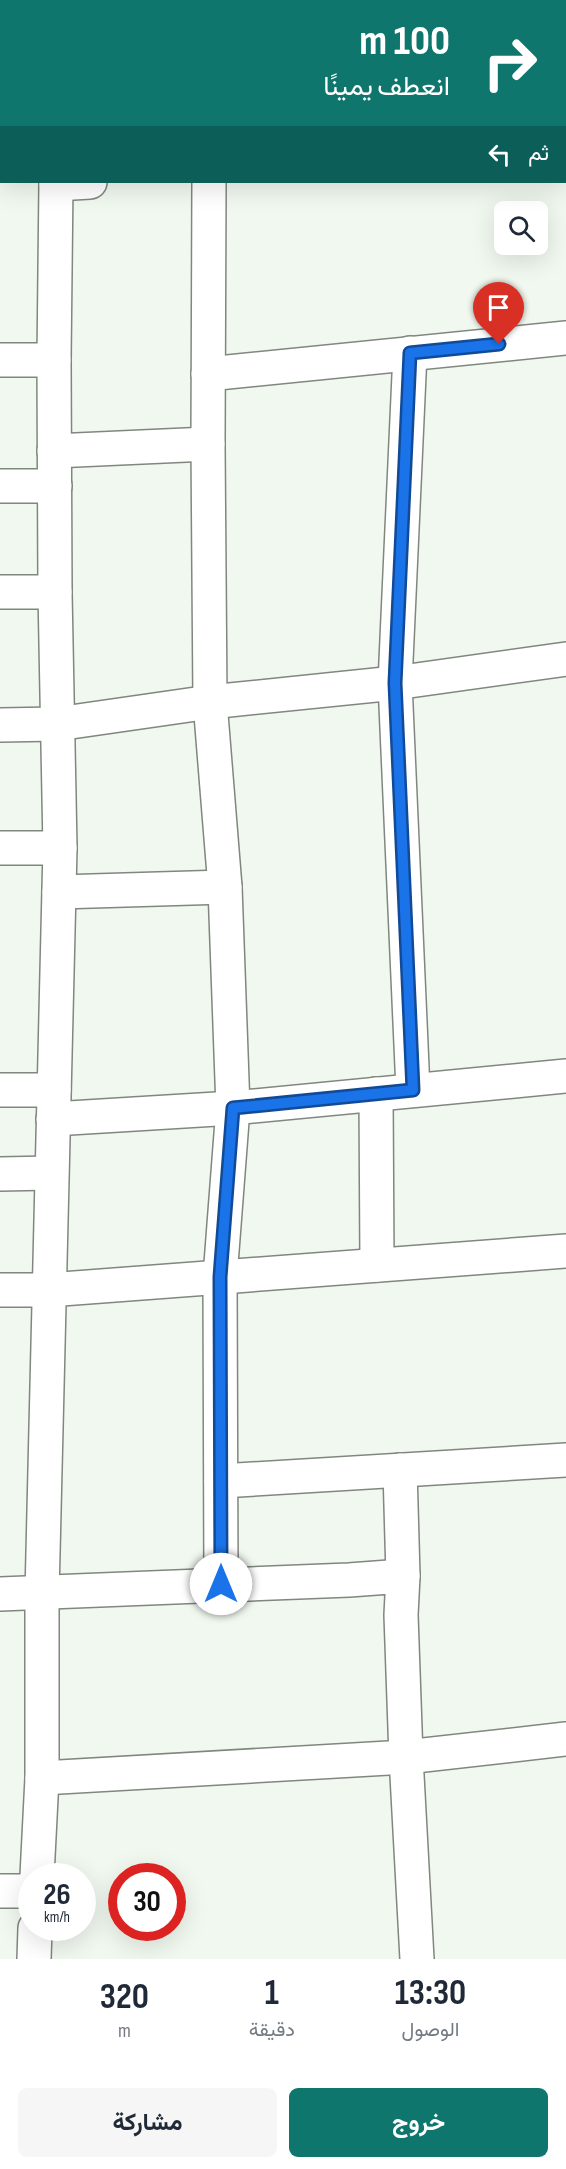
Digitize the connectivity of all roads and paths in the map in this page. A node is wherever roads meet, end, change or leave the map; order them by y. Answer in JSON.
{"nodes":[{"id":1,"x":56,"y":183,"type":"edge"},
{"id":2,"x":208,"y":183,"type":"edge"},
{"id":3,"x":566,"y":338,"type":"edge"},
{"id":4,"x":410,"y":353,"type":"junction"},
{"id":5,"x":0,"y":360,"type":"edge"},
{"id":6,"x":54,"y":360,"type":"junction"},
{"id":7,"x":208,"y":374,"type":"junction"},
{"id":8,"x":207,"y":444,"type":"junction"},
{"id":9,"x":54,"y":451,"type":"junction"},
{"id":10,"x":0,"y":486,"type":"edge"},
{"id":11,"x":55,"y":486,"type":"junction"},
{"id":12,"x":0,"y":592,"type":"edge"},
{"id":13,"x":55,"y":592,"type":"junction"},
{"id":14,"x":566,"y":659,"type":"edge"},
{"id":15,"x":395,"y":683,"type":"junction"},
{"id":16,"x":210,"y":702,"type":"junction"},
{"id":17,"x":57,"y":724,"type":"junction"},
{"id":18,"x":0,"y":725,"type":"edge"},
{"id":19,"x":0,"y":848,"type":"edge"},
{"id":20,"x":60,"y":848,"type":"junction"},
{"id":21,"x":225,"y":887,"type":"junction"},
{"id":22,"x":59,"y":892,"type":"junction"},
{"id":23,"x":566,"y":1076,"type":"edge"},
{"id":24,"x":0,"y":1090,"type":"edge"},
{"id":25,"x":413,"y":1090,"type":"junction"},
{"id":26,"x":376,"y":1094,"type":"junction"},
{"id":27,"x":53,"y":1104,"type":"junction"},
{"id":28,"x":233,"y":1108,"type":"junction"},
{"id":29,"x":51,"y":1173,"type":"junction"},
{"id":30,"x":0,"y":1174,"type":"edge"},
{"id":31,"x":566,"y":1251,"type":"edge"},
{"id":32,"x":377,"y":1265,"type":"junction"},
{"id":33,"x":220,"y":1277,"type":"junction"},
{"id":34,"x":0,"y":1290,"type":"edge"},
{"id":35,"x":48,"y":1290,"type":"junction"},
{"id":36,"x":566,"y":1460,"type":"edge"},
{"id":37,"x":400,"y":1470,"type":"junction"},
{"id":38,"x":221,"y":1481,"type":"junction"},
{"id":39,"x":403,"y":1576,"type":"junction"},
{"id":40,"x":221,"y":1584,"type":"junction"},
{"id":41,"x":0,"y":1594,"type":"edge"},
{"id":42,"x":42,"y":1594,"type":"junction"},
{"id":43,"x":566,"y":1739,"type":"edge"},
{"id":44,"x":406,"y":1757,"type":"junction"},
{"id":45,"x":42,"y":1778,"type":"junction"},
{"id":46,"x":38,"y":1863,"type":"edge"},
{"id":47,"x":18,"y":1891,"type":"edge"},
{"id":48,"x":0,"y":1892,"type":"edge"},
{"id":49,"x":35,"y":1941,"type":"edge"},
{"id":50,"x":34,"y":1959,"type":"edge"},
{"id":51,"x":417,"y":1959,"type":"edge"}],
"edges":[{"from":1,"to":6,"type":"street"},
{"from":2,"to":7,"type":"street"},
{"from":3,"to":4,"type":"street"},
{"from":4,"to":7,"type":"street"},
{"from":4,"to":15,"type":"street"},
{"from":5,"to":6,"type":"street"},
{"from":6,"to":9,"type":"street"},
{"from":7,"to":8,"type":"street"},
{"from":8,"to":9,"type":"street"},
{"from":8,"to":16,"type":"street"},
{"from":9,"to":11,"type":"street"},
{"from":10,"to":11,"type":"street"},
{"from":11,"to":13,"type":"street"},
{"from":12,"to":13,"type":"street"},
{"from":13,"to":17,"type":"street"},
{"from":14,"to":15,"type":"street"},
{"from":15,"to":16,"type":"street"},
{"from":15,"to":25,"type":"street"},
{"from":16,"to":17,"type":"street"},
{"from":16,"to":21,"type":"street"},
{"from":17,"to":18,"type":"street"},
{"from":17,"to":20,"type":"street"},
{"from":19,"to":20,"type":"street"},
{"from":20,"to":22,"type":"street"},
{"from":21,"to":22,"type":"street"},
{"from":21,"to":28,"type":"street"},
{"from":22,"to":27,"type":"street"},
{"from":23,"to":25,"type":"street"},
{"from":24,"to":27,"type":"street"},
{"from":25,"to":26,"type":"street"},
{"from":26,"to":28,"type":"street"},
{"from":26,"to":32,"type":"street"},
{"from":27,"to":28,"type":"street"},
{"from":27,"to":29,"type":"street"},
{"from":28,"to":33,"type":"street"},
{"from":29,"to":30,"type":"street"},
{"from":29,"to":35,"type":"street"},
{"from":31,"to":32,"type":"street"},
{"from":32,"to":33,"type":"street"},
{"from":33,"to":35,"type":"street"},
{"from":33,"to":38,"type":"street"},
{"from":34,"to":35,"type":"street"},
{"from":35,"to":42,"type":"street"},
{"from":36,"to":37,"type":"street"},
{"from":37,"to":38,"type":"street"},
{"from":37,"to":39,"type":"street"},
{"from":38,"to":40,"type":"street"},
{"from":39,"to":40,"type":"street"},
{"from":39,"to":44,"type":"street"},
{"from":40,"to":42,"type":"street"},
{"from":41,"to":42,"type":"street"},
{"from":42,"to":45,"type":"street"},
{"from":43,"to":44,"type":"street"},
{"from":44,"to":45,"type":"street"},
{"from":44,"to":51,"type":"street"},
{"from":45,"to":46,"type":"street"},
{"from":47,"to":48,"type":"street"},
{"from":49,"to":50,"type":"street"}]}
